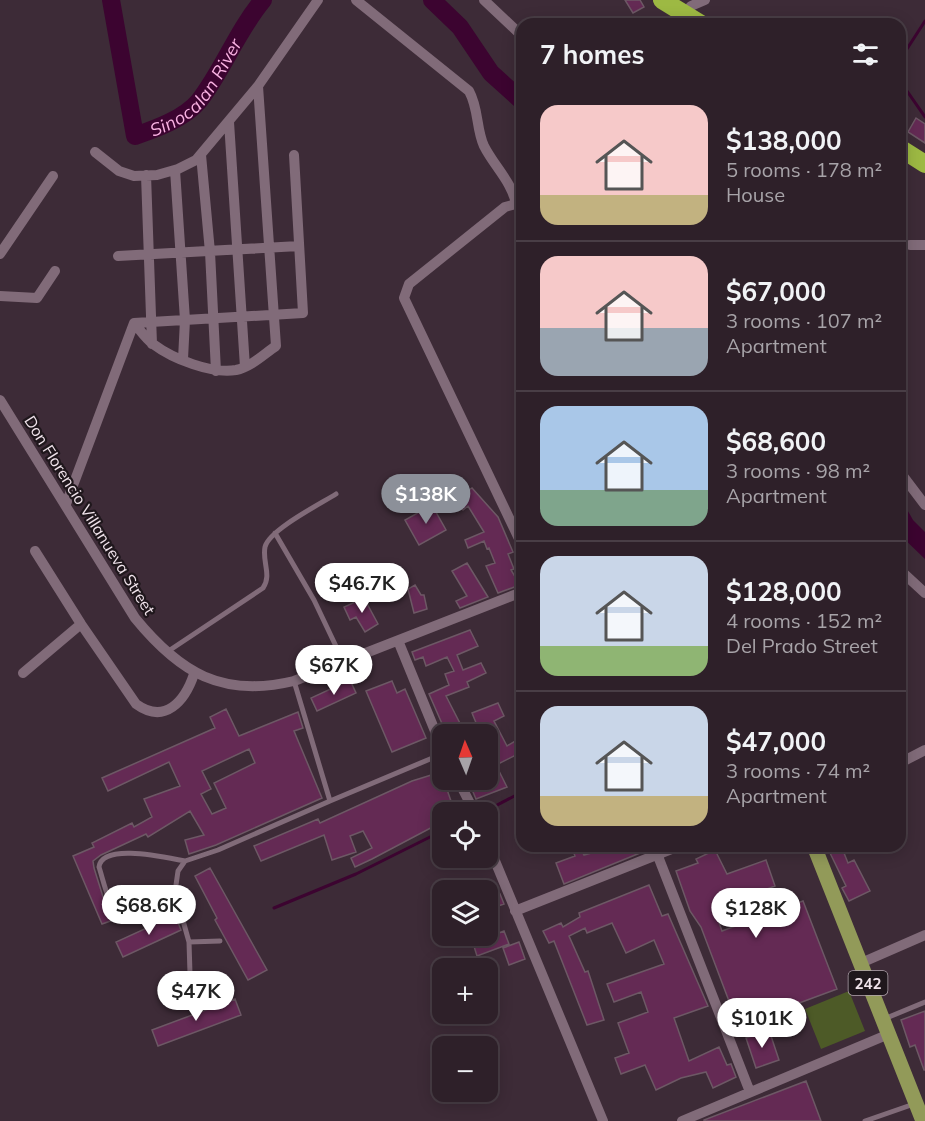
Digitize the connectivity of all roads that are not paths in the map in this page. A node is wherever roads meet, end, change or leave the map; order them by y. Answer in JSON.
{"nodes":[{"id":1,"x":318,"y":0,"type":"edge"},
{"id":2,"x":356,"y":0,"type":"edge"},
{"id":3,"x":484,"y":0,"type":"edge"},
{"id":4,"x":662,"y":0,"type":"edge"},
{"id":5,"x":705,"y":0,"type":"edge"},
{"id":6,"x":685,"y":14,"type":"junction"},
{"id":7,"x":691,"y":18,"type":"edge"},
{"id":8,"x":516,"y":30,"type":"edge"},
{"id":9,"x":258,"y":86,"type":"junction"},
{"id":10,"x":229,"y":122,"type":"junction"},
{"id":11,"x":95,"y":152,"type":"dead end"},
{"id":12,"x":906,"y":152,"type":"edge"},
{"id":13,"x":201,"y":155,"type":"junction"},
{"id":14,"x":294,"y":155,"type":"dead end"},
{"id":15,"x":925,"y":164,"type":"edge"},
{"id":16,"x":175,"y":170,"type":"junction"},
{"id":17,"x":146,"y":175,"type":"junction"},
{"id":18,"x":53,"y":176,"type":"dead end"},
{"id":19,"x":516,"y":199,"type":"edge"},
{"id":20,"x":516,"y":206,"type":"edge"},
{"id":21,"x":925,"y":244,"type":"edge"},
{"id":22,"x":299,"y":246,"type":"junction"},
{"id":23,"x":910,"y":246,"type":"dead end"},
{"id":24,"x":239,"y":248,"type":"junction"},
{"id":25,"x":270,"y":248,"type":"junction"},
{"id":26,"x":180,"y":252,"type":"junction"},
{"id":27,"x":210,"y":252,"type":"junction"},
{"id":28,"x":0,"y":254,"type":"edge"},
{"id":29,"x":148,"y":254,"type":"junction"},
{"id":30,"x":118,"y":256,"type":"dead end"},
{"id":31,"x":55,"y":271,"type":"dead end"},
{"id":32,"x":0,"y":296,"type":"edge"},
{"id":33,"x":274,"y":314,"type":"junction"},
{"id":34,"x":242,"y":316,"type":"junction"},
{"id":35,"x":214,"y":318,"type":"junction"},
{"id":36,"x":184,"y":320,"type":"junction"},
{"id":37,"x":152,"y":322,"type":"junction"},
{"id":38,"x":134,"y":323,"type":"junction"},
{"id":39,"x":152,"y":344,"type":"junction"},
{"id":40,"x":183,"y":359,"type":"junction"},
{"id":41,"x":245,"y":367,"type":"junction"},
{"id":42,"x":216,"y":371,"type":"junction"},
{"id":43,"x":0,"y":400,"type":"edge"},
{"id":44,"x":906,"y":480,"type":"edge"},
{"id":45,"x":336,"y":494,"type":"dead end"},
{"id":46,"x":66,"y":504,"type":"junction"},
{"id":47,"x":925,"y":505,"type":"edge"},
{"id":48,"x":516,"y":532,"type":"edge"},
{"id":49,"x":275,"y":533,"type":"junction"},
{"id":50,"x":35,"y":551,"type":"dead end"},
{"id":51,"x":906,"y":576,"type":"edge"},
{"id":52,"x":925,"y":593,"type":"edge"},
{"id":53,"x":516,"y":594,"type":"edge"},
{"id":54,"x":81,"y":624,"type":"junction"},
{"id":55,"x":399,"y":642,"type":"junction"},
{"id":56,"x":167,"y":652,"type":"junction"},
{"id":57,"x":344,"y":663,"type":"junction"},
{"id":58,"x":23,"y":673,"type":"dead end"},
{"id":59,"x":194,"y":674,"type":"junction"},
{"id":60,"x":294,"y":681,"type":"junction"},
{"id":61,"x":432,"y":724,"type":"edge"},
{"id":62,"x":925,"y":750,"type":"edge"},
{"id":63,"x":432,"y":758,"type":"edge"},
{"id":64,"x":906,"y":760,"type":"edge"},
{"id":65,"x":330,"y":801,"type":"junction"},
{"id":66,"x":651,"y":852,"type":"edge"},
{"id":67,"x":657,"y":852,"type":"edge"},
{"id":68,"x":816,"y":852,"type":"edge"},
{"id":69,"x":185,"y":861,"type":"junction"},
{"id":70,"x":498,"y":868,"type":"edge"},
{"id":71,"x":176,"y":896,"type":"junction"},
{"id":72,"x":515,"y":911,"type":"junction"},
{"id":73,"x":925,"y":935,"type":"edge"},
{"id":74,"x":220,"y":940,"type":"dead end"},
{"id":75,"x":189,"y":942,"type":"junction"},
{"id":76,"x":861,"y":963,"type":"junction"},
{"id":77,"x":925,"y":1002,"type":"edge"},
{"id":78,"x":191,"y":1005,"type":"dead end"},
{"id":79,"x":886,"y":1027,"type":"junction"},
{"id":80,"x":750,"y":1092,"type":"junction"},
{"id":81,"x":916,"y":1104,"type":"junction"},
{"id":82,"x":603,"y":1121,"type":"edge"},
{"id":83,"x":684,"y":1121,"type":"edge"},
{"id":84,"x":865,"y":1121,"type":"edge"},
{"id":85,"x":923,"y":1121,"type":"edge"}],
"edges":[{"from":1,"to":9,"type":"street"},
{"from":2,"to":19,"type":"street"},
{"from":3,"to":8,"type":"street"},
{"from":4,"to":6,"type":"highway"},
{"from":5,"to":6,"type":"street"},
{"from":6,"to":7,"type":"highway"},
{"from":9,"to":10,"type":"street"},
{"from":9,"to":25,"type":"street"},
{"from":10,"to":13,"type":"street"},
{"from":10,"to":24,"type":"street"},
{"from":11,"to":17,"type":"street"},
{"from":12,"to":15,"type":"highway"},
{"from":13,"to":16,"type":"street"},
{"from":13,"to":27,"type":"street"},
{"from":14,"to":22,"type":"street"},
{"from":16,"to":17,"type":"street"},
{"from":16,"to":26,"type":"street"},
{"from":17,"to":29,"type":"street"},
{"from":18,"to":28,"type":"street"},
{"from":20,"to":48,"type":"street"},
{"from":21,"to":23,"type":"street"},
{"from":22,"to":25,"type":"street"},
{"from":22,"to":33,"type":"street"},
{"from":24,"to":25,"type":"street"},
{"from":24,"to":27,"type":"street"},
{"from":24,"to":34,"type":"street"},
{"from":25,"to":33,"type":"street"},
{"from":26,"to":27,"type":"street"},
{"from":26,"to":29,"type":"street"},
{"from":26,"to":36,"type":"street"},
{"from":27,"to":35,"type":"street"},
{"from":29,"to":30,"type":"street"},
{"from":29,"to":37,"type":"street"},
{"from":31,"to":32,"type":"street"},
{"from":33,"to":34,"type":"street"},
{"from":33,"to":41,"type":"street"},
{"from":34,"to":35,"type":"street"},
{"from":34,"to":41,"type":"street"},
{"from":35,"to":36,"type":"street"},
{"from":35,"to":42,"type":"street"},
{"from":36,"to":37,"type":"street"},
{"from":36,"to":40,"type":"street"},
{"from":37,"to":38,"type":"street"},
{"from":37,"to":39,"type":"street"},
{"from":38,"to":39,"type":"street"},
{"from":38,"to":46,"type":"street"},
{"from":39,"to":40,"type":"street"},
{"from":40,"to":42,"type":"street"},
{"from":41,"to":42,"type":"street"},
{"from":43,"to":46,"type":"street","name":"Don Florencio Villanueva Street"},
{"from":44,"to":47,"type":"street"},
{"from":45,"to":49,"type":"lane"},
{"from":46,"to":56,"type":"street","name":"Don Florencio Villanueva Street"},
{"from":49,"to":56,"type":"lane"},
{"from":49,"to":57,"type":"lane"},
{"from":50,"to":54,"type":"street"},
{"from":51,"to":52,"type":"street"},
{"from":53,"to":55,"type":"street","name":"Don Florencio Villanueva Street"},
{"from":54,"to":58,"type":"street"},
{"from":54,"to":59,"type":"street"},
{"from":55,"to":57,"type":"street","name":"Don Florencio Villanueva Street"},
{"from":55,"to":61,"type":"street"},
{"from":56,"to":59,"type":"street","name":"Don Florencio Villanueva Street"},
{"from":57,"to":60,"type":"street","name":"Don Florencio Villanueva Street"},
{"from":59,"to":60,"type":"street","name":"Don Florencio Villanueva Street"},
{"from":60,"to":65,"type":"lane"},
{"from":62,"to":64,"type":"street"},
{"from":63,"to":65,"type":"lane"},
{"from":65,"to":69,"type":"lane"},
{"from":66,"to":72,"type":"street"},
{"from":67,"to":80,"type":"street"},
{"from":68,"to":76,"type":"main road","number":"242"},
{"from":69,"to":71,"type":"lane"},
{"from":69,"to":71,"type":"lane"},
{"from":70,"to":72,"type":"street"},
{"from":71,"to":75,"type":"lane"},
{"from":72,"to":82,"type":"street"},
{"from":73,"to":76,"type":"street"},
{"from":74,"to":75,"type":"lane"},
{"from":75,"to":78,"type":"lane"},
{"from":76,"to":79,"type":"main road","number":"242"},
{"from":77,"to":79,"type":"lane"},
{"from":79,"to":80,"type":"street"},
{"from":79,"to":81,"type":"main road","number":"242"},
{"from":80,"to":83,"type":"street"},
{"from":81,"to":84,"type":"lane"},
{"from":81,"to":85,"type":"main road","number":"242"}]}
